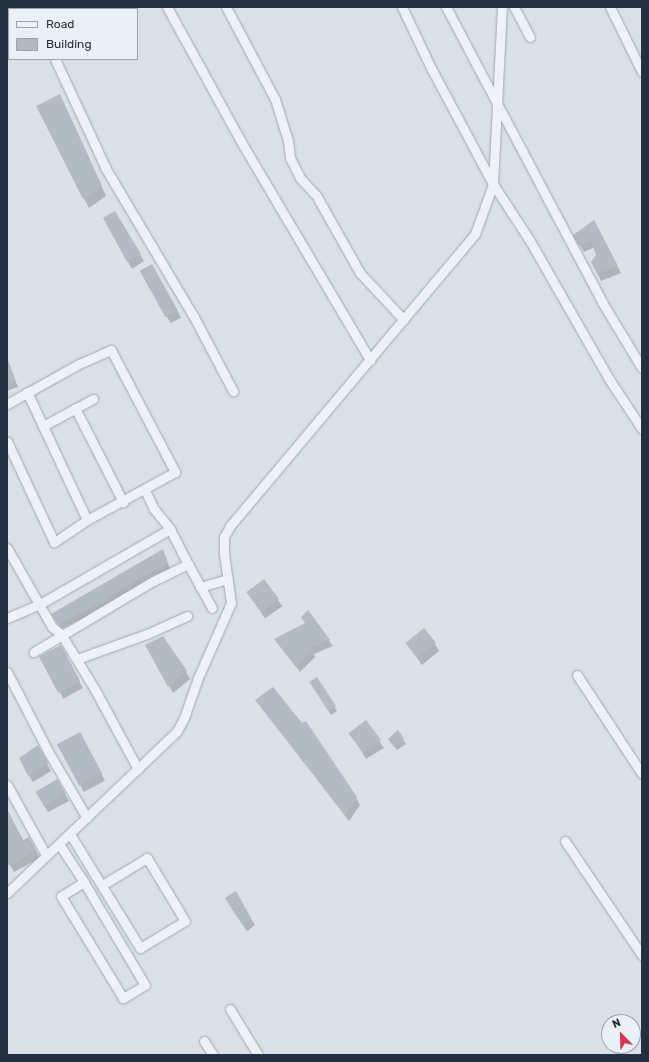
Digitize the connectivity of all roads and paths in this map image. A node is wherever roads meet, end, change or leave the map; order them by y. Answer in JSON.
{"nodes":[{"id":1,"x":167,"y":7,"type":"edge"},
{"id":2,"x":226,"y":7,"type":"edge"},
{"id":3,"x":402,"y":7,"type":"edge"},
{"id":4,"x":446,"y":7,"type":"edge"},
{"id":5,"x":502,"y":7,"type":"edge"},
{"id":6,"x":514,"y":7,"type":"edge"},
{"id":7,"x":610,"y":7,"type":"edge"},
{"id":8,"x":530,"y":36,"type":"dead end"},
{"id":9,"x":55,"y":60,"type":"edge"},
{"id":10,"x":642,"y":72,"type":"edge"},
{"id":11,"x":499,"y":106,"type":"junction"},
{"id":12,"x":493,"y":184,"type":"junction"},
{"id":13,"x":404,"y":320,"type":"junction"},
{"id":14,"x":370,"y":360,"type":"junction"},
{"id":15,"x":642,"y":368,"type":"edge"},
{"id":16,"x":27,"y":392,"type":"junction"},
{"id":17,"x":233,"y":392,"type":"dead end"},
{"id":18,"x":93,"y":399,"type":"dead end"},
{"id":19,"x":7,"y":404,"type":"edge"},
{"id":20,"x":75,"y":408,"type":"junction"},
{"id":21,"x":43,"y":426,"type":"junction"},
{"id":22,"x":642,"y":429,"type":"edge"},
{"id":23,"x":7,"y":441,"type":"edge"},
{"id":24,"x":145,"y":490,"type":"junction"},
{"id":25,"x":123,"y":502,"type":"junction"},
{"id":26,"x":87,"y":520,"type":"junction"},
{"id":27,"x":170,"y":529,"type":"junction"},
{"id":28,"x":7,"y":548,"type":"edge"},
{"id":29,"x":188,"y":564,"type":"junction"},
{"id":30,"x":228,"y":579,"type":"junction"},
{"id":31,"x":200,"y":587,"type":"junction"},
{"id":32,"x":40,"y":604,"type":"junction"},
{"id":33,"x":212,"y":608,"type":"dead end"},
{"id":34,"x":187,"y":616,"type":"dead end"},
{"id":35,"x":7,"y":618,"type":"edge"},
{"id":36,"x":61,"y":634,"type":"junction"},
{"id":37,"x":34,"y":652,"type":"dead end"},
{"id":38,"x":77,"y":659,"type":"junction"},
{"id":39,"x":7,"y":672,"type":"edge"},
{"id":40,"x":577,"y":676,"type":"dead end"},
{"id":41,"x":138,"y":768,"type":"junction"},
{"id":42,"x":642,"y":774,"type":"edge"},
{"id":43,"x":7,"y":785,"type":"edge"},
{"id":44,"x":87,"y":818,"type":"junction"},
{"id":45,"x":70,"y":834,"type":"junction"},
{"id":46,"x":565,"y":841,"type":"dead end"},
{"id":47,"x":60,"y":844,"type":"junction"},
{"id":48,"x":46,"y":856,"type":"junction"},
{"id":49,"x":84,"y":882,"type":"junction"},
{"id":50,"x":102,"y":885,"type":"junction"},
{"id":51,"x":9,"y":888,"type":"edge"},
{"id":52,"x":642,"y":955,"type":"edge"},
{"id":53,"x":230,"y":1009,"type":"dead end"},
{"id":54,"x":204,"y":1040,"type":"dead end"},
{"id":55,"x":213,"y":1055,"type":"edge"},
{"id":56,"x":258,"y":1055,"type":"edge"}],
"edges":[{"from":1,"to":14,"type":"street"},
{"from":2,"to":13,"type":"street"},
{"from":3,"to":12,"type":"street"},
{"from":4,"to":11,"type":"street"},
{"from":5,"to":11,"type":"street"},
{"from":6,"to":8,"type":"street"},
{"from":7,"to":10,"type":"street"},
{"from":9,"to":17,"type":"street"},
{"from":11,"to":12,"type":"street"},
{"from":11,"to":15,"type":"street"},
{"from":12,"to":13,"type":"street"},
{"from":12,"to":22,"type":"street"},
{"from":13,"to":14,"type":"street"},
{"from":14,"to":30,"type":"street"},
{"from":16,"to":19,"type":"street"},
{"from":16,"to":21,"type":"street"},
{"from":16,"to":24,"type":"street"},
{"from":18,"to":20,"type":"street"},
{"from":20,"to":21,"type":"street"},
{"from":20,"to":25,"type":"street"},
{"from":21,"to":26,"type":"street"},
{"from":23,"to":26,"type":"street"},
{"from":24,"to":25,"type":"street"},
{"from":24,"to":27,"type":"street"},
{"from":25,"to":26,"type":"street"},
{"from":27,"to":29,"type":"street"},
{"from":27,"to":32,"type":"street"},
{"from":28,"to":32,"type":"street"},
{"from":29,"to":31,"type":"street"},
{"from":29,"to":36,"type":"street"},
{"from":30,"to":31,"type":"street"},
{"from":30,"to":41,"type":"street"},
{"from":31,"to":33,"type":"street"},
{"from":32,"to":35,"type":"street"},
{"from":32,"to":36,"type":"street"},
{"from":34,"to":38,"type":"street"},
{"from":36,"to":37,"type":"street"},
{"from":36,"to":38,"type":"street"},
{"from":38,"to":41,"type":"street"},
{"from":39,"to":44,"type":"street"},
{"from":40,"to":42,"type":"street"},
{"from":41,"to":44,"type":"street"},
{"from":43,"to":48,"type":"street"},
{"from":44,"to":45,"type":"street"},
{"from":45,"to":47,"type":"street"},
{"from":45,"to":50,"type":"street"},
{"from":46,"to":52,"type":"street"},
{"from":47,"to":48,"type":"street"},
{"from":47,"to":49,"type":"street"},
{"from":48,"to":51,"type":"street"},
{"from":49,"to":49,"type":"street"},
{"from":50,"to":50,"type":"street"},
{"from":53,"to":56,"type":"street"},
{"from":54,"to":55,"type":"street"}]}
